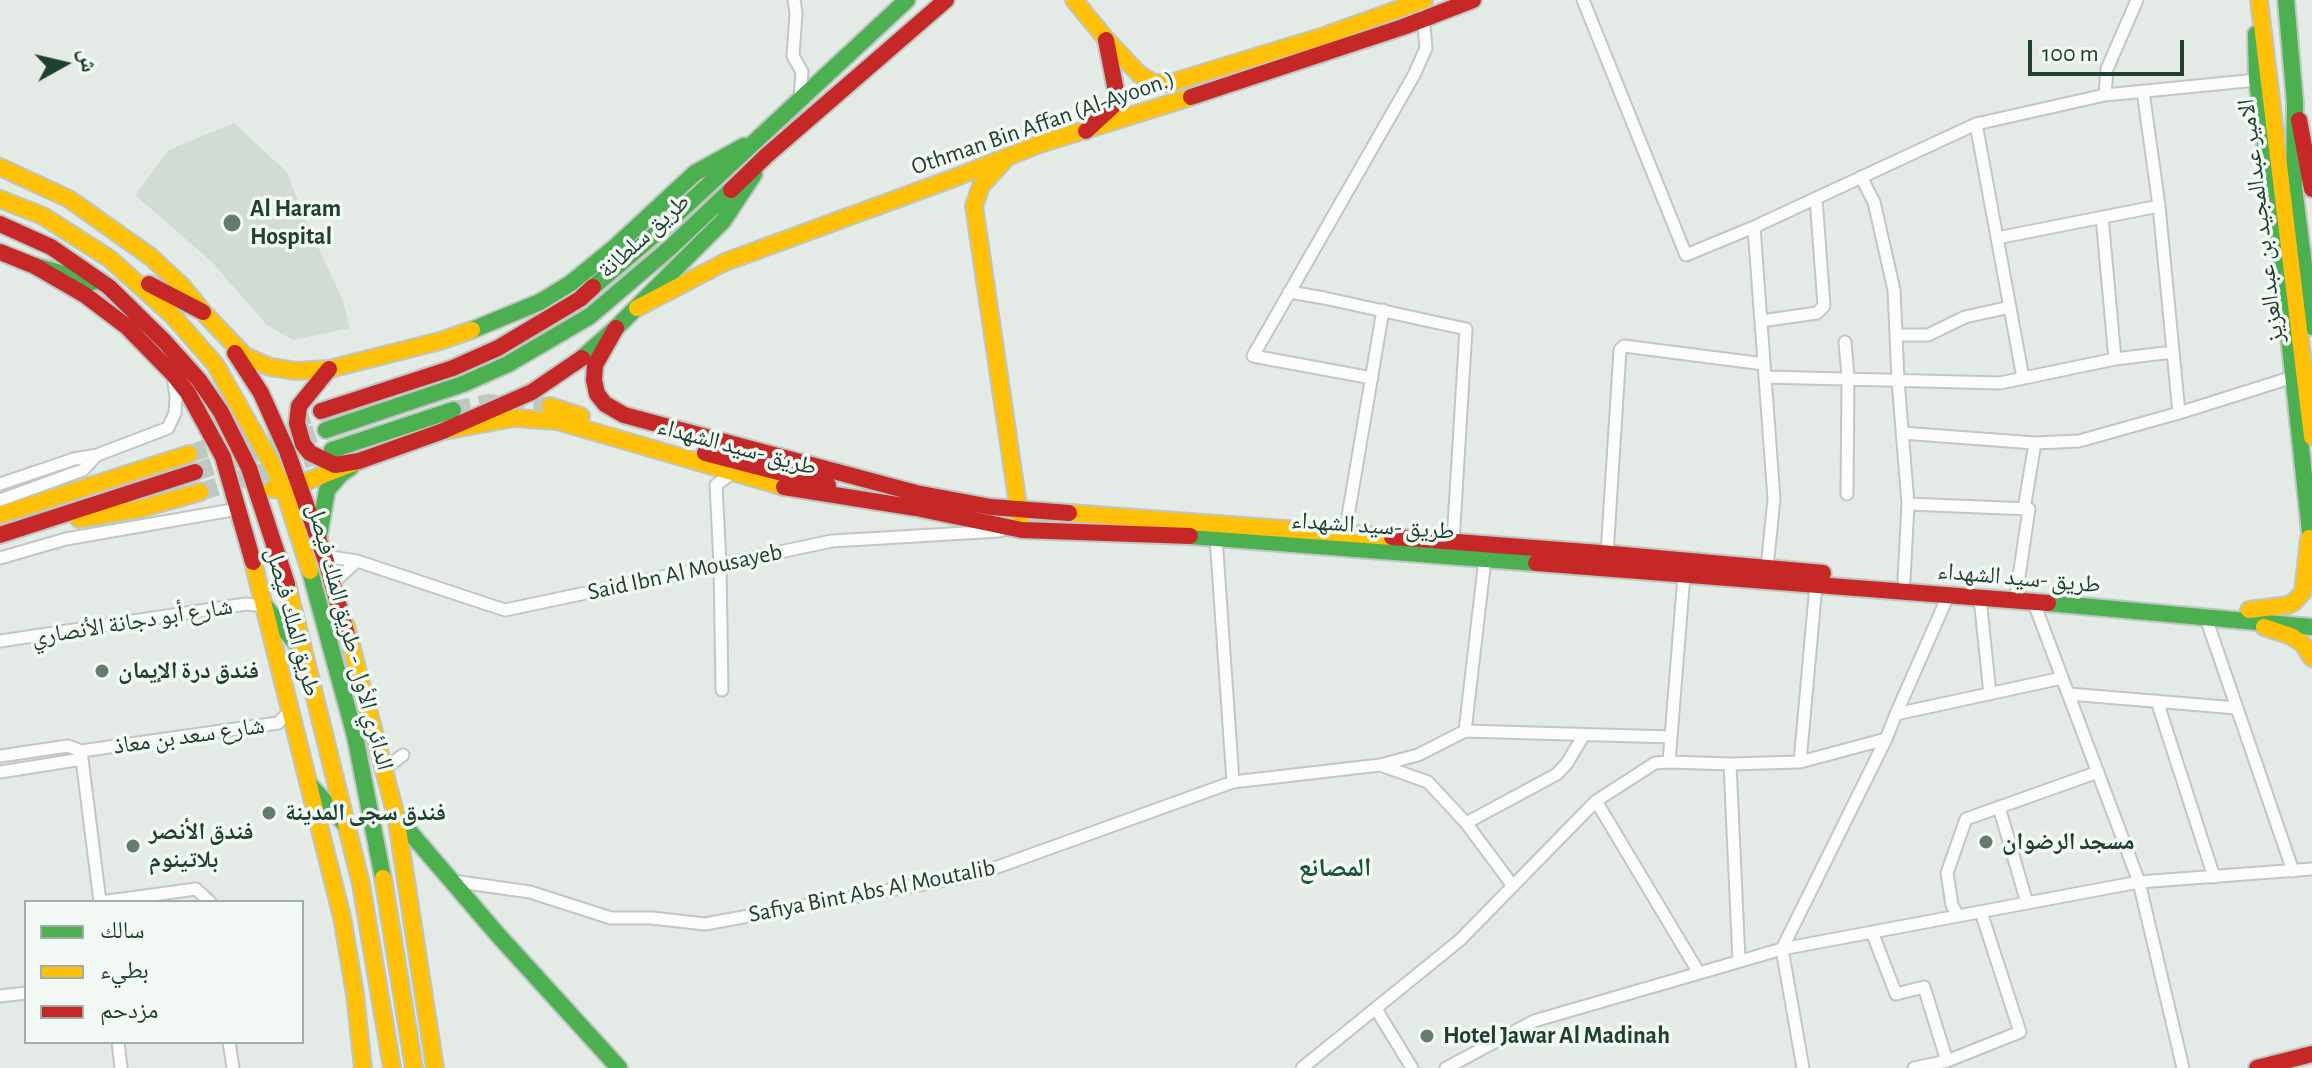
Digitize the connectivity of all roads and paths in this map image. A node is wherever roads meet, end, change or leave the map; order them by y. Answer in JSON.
{"nodes":[{"id":1,"x":794,"y":0,"type":"edge"},
{"id":2,"x":907,"y":0,"type":"edge"},
{"id":3,"x":946,"y":0,"type":"edge"},
{"id":4,"x":1074,"y":0,"type":"edge"},
{"id":5,"x":1473,"y":0,"type":"edge"},
{"id":6,"x":1583,"y":0,"type":"edge"},
{"id":7,"x":2137,"y":0,"type":"edge"},
{"id":8,"x":2257,"y":0,"type":"edge"},
{"id":9,"x":2286,"y":0,"type":"edge"},
{"id":10,"x":1421,"y":5,"type":"edge"},
{"id":11,"x":1106,"y":39,"type":"junction"},
{"id":12,"x":2257,"y":80,"type":"junction"},
{"id":13,"x":2143,"y":91,"type":"junction"},
{"id":14,"x":2105,"y":95,"type":"junction"},
{"id":15,"x":800,"y":97,"type":"junction"},
{"id":16,"x":2295,"y":103,"type":"junction"},
{"id":17,"x":1976,"y":124,"type":"junction"},
{"id":18,"x":1084,"y":132,"type":"junction"},
{"id":19,"x":756,"y":139,"type":"junction"},
{"id":20,"x":766,"y":156,"type":"junction"},
{"id":21,"x":1008,"y":157,"type":"junction"},
{"id":22,"x":0,"y":167,"type":"edge"},
{"id":23,"x":1861,"y":177,"type":"junction"},
{"id":24,"x":0,"y":187,"type":"edge"},
{"id":25,"x":2312,"y":189,"type":"edge"},
{"id":26,"x":1816,"y":198,"type":"junction"},
{"id":27,"x":0,"y":199,"type":"edge"},
{"id":28,"x":2159,"y":206,"type":"junction"},
{"id":29,"x":28,"y":210,"type":"junction"},
{"id":30,"x":2102,"y":217,"type":"junction"},
{"id":31,"x":0,"y":224,"type":"edge"},
{"id":32,"x":1754,"y":227,"type":"junction"},
{"id":33,"x":1997,"y":238,"type":"junction"},
{"id":34,"x":0,"y":252,"type":"edge"},
{"id":35,"x":35,"y":266,"type":"junction"},
{"id":36,"x":123,"y":271,"type":"junction"},
{"id":37,"x":109,"y":287,"type":"junction"},
{"id":38,"x":1289,"y":292,"type":"junction"},
{"id":39,"x":2010,"y":307,"type":"junction"},
{"id":40,"x":637,"y":308,"type":"junction"},
{"id":41,"x":1383,"y":310,"type":"junction"},
{"id":42,"x":203,"y":312,"type":"junction"},
{"id":43,"x":1761,"y":321,"type":"junction"},
{"id":44,"x":2312,"y":327,"type":"edge"},
{"id":45,"x":616,"y":328,"type":"junction"},
{"id":46,"x":1896,"y":335,"type":"junction"},
{"id":47,"x":226,"y":337,"type":"junction"},
{"id":48,"x":165,"y":342,"type":"junction"},
{"id":49,"x":1845,"y":342,"type":"dead end"},
{"id":50,"x":2173,"y":352,"type":"junction"},
{"id":51,"x":2115,"y":359,"type":"junction"},
{"id":52,"x":329,"y":369,"type":"junction"},
{"id":53,"x":1765,"y":370,"type":"junction"},
{"id":54,"x":173,"y":374,"type":"junction"},
{"id":55,"x":1848,"y":377,"type":"junction"},
{"id":56,"x":2293,"y":377,"type":"junction"},
{"id":57,"x":1372,"y":378,"type":"junction"},
{"id":58,"x":2023,"y":378,"type":"junction"},
{"id":59,"x":1898,"y":380,"type":"junction"},
{"id":60,"x":550,"y":406,"type":"tunnel mouth"},
{"id":61,"x":453,"y":410,"type":"tunnel mouth"},
{"id":62,"x":321,"y":411,"type":"tunnel mouth"},
{"id":63,"x":2179,"y":413,"type":"junction"},
{"id":64,"x":326,"y":430,"type":"tunnel mouth"},
{"id":65,"x":443,"y":431,"type":"junction"},
{"id":66,"x":1902,"y":433,"type":"junction"},
{"id":67,"x":2312,"y":437,"type":"edge"},
{"id":68,"x":2035,"y":443,"type":"junction"},
{"id":69,"x":332,"y":450,"type":"tunnel mouth"},
{"id":70,"x":189,"y":454,"type":"tunnel mouth"},
{"id":71,"x":97,"y":455,"type":"junction"},
{"id":72,"x":359,"y":461,"type":"junction"},
{"id":73,"x":195,"y":472,"type":"tunnel mouth"},
{"id":74,"x":732,"y":473,"type":"junction"},
{"id":75,"x":254,"y":478,"type":"junction"},
{"id":76,"x":0,"y":484,"type":"edge"},
{"id":77,"x":291,"y":487,"type":"junction"},
{"id":78,"x":200,"y":492,"type":"tunnel mouth"},
{"id":79,"x":1847,"y":494,"type":"dead end"},
{"id":80,"x":0,"y":500,"type":"edge"},
{"id":81,"x":1908,"y":504,"type":"junction"},
{"id":82,"x":916,"y":508,"type":"junction"},
{"id":83,"x":1018,"y":508,"type":"junction"},
{"id":84,"x":238,"y":509,"type":"junction"},
{"id":85,"x":2024,"y":509,"type":"junction"},
{"id":86,"x":0,"y":515,"type":"edge"},
{"id":87,"x":21,"y":528,"type":"junction"},
{"id":88,"x":1022,"y":530,"type":"junction"},
{"id":89,"x":2310,"y":532,"type":"junction"},
{"id":90,"x":1345,"y":534,"type":"junction"},
{"id":91,"x":0,"y":535,"type":"edge"},
{"id":92,"x":1216,"y":537,"type":"junction"},
{"id":93,"x":318,"y":539,"type":"junction"},
{"id":94,"x":1453,"y":542,"type":"junction"},
{"id":95,"x":2312,"y":550,"type":"edge"},
{"id":96,"x":1607,"y":554,"type":"junction"},
{"id":97,"x":324,"y":556,"type":"junction"},
{"id":98,"x":0,"y":558,"type":"edge"},
{"id":99,"x":1485,"y":559,"type":"junction"},
{"id":100,"x":357,"y":561,"type":"junction"},
{"id":101,"x":720,"y":564,"type":"junction"},
{"id":102,"x":1767,"y":568,"type":"junction"},
{"id":103,"x":1684,"y":575,"type":"junction"},
{"id":104,"x":1904,"y":580,"type":"junction"},
{"id":105,"x":333,"y":583,"type":"junction"},
{"id":106,"x":1816,"y":585,"type":"junction"},
{"id":107,"x":2017,"y":590,"type":"junction"},
{"id":108,"x":1948,"y":596,"type":"junction"},
{"id":109,"x":1980,"y":598,"type":"junction"},
{"id":110,"x":2034,"y":603,"type":"junction"},
{"id":111,"x":265,"y":606,"type":"junction"},
{"id":112,"x":2248,"y":615,"type":"junction"},
{"id":113,"x":2312,"y":615,"type":"edge"},
{"id":114,"x":2206,"y":618,"type":"junction"},
{"id":115,"x":346,"y":626,"type":"junction"},
{"id":116,"x":2312,"y":627,"type":"edge"},
{"id":117,"x":0,"y":641,"type":"edge"},
{"id":118,"x":306,"y":655,"type":"junction"},
{"id":119,"x":2312,"y":658,"type":"edge"},
{"id":120,"x":2062,"y":678,"type":"junction"},
{"id":121,"x":722,"y":690,"type":"dead end"},
{"id":122,"x":1990,"y":694,"type":"junction"},
{"id":123,"x":2069,"y":694,"type":"junction"},
{"id":124,"x":2157,"y":701,"type":"junction"},
{"id":125,"x":2237,"y":708,"type":"junction"},
{"id":126,"x":291,"y":710,"type":"junction"},
{"id":127,"x":1896,"y":714,"type":"junction"},
{"id":128,"x":1465,"y":731,"type":"junction"},
{"id":129,"x":1584,"y":735,"type":"junction"},
{"id":130,"x":1671,"y":737,"type":"junction"},
{"id":131,"x":1886,"y":739,"type":"junction"},
{"id":132,"x":356,"y":742,"type":"junction"},
{"id":133,"x":82,"y":755,"type":"junction"},
{"id":134,"x":403,"y":755,"type":"dead end"},
{"id":135,"x":0,"y":756,"type":"edge"},
{"id":136,"x":331,"y":756,"type":"junction"},
{"id":137,"x":1669,"y":762,"type":"junction"},
{"id":138,"x":1800,"y":762,"type":"junction"},
{"id":139,"x":1730,"y":764,"type":"junction"},
{"id":140,"x":1380,"y":765,"type":"junction"},
{"id":141,"x":384,"y":769,"type":"junction"},
{"id":142,"x":0,"y":772,"type":"edge"},
{"id":143,"x":2098,"y":772,"type":"junction"},
{"id":144,"x":1233,"y":782,"type":"junction"},
{"id":145,"x":310,"y":785,"type":"junction"},
{"id":146,"x":1596,"y":801,"type":"junction"},
{"id":147,"x":1999,"y":807,"type":"junction"},
{"id":148,"x":396,"y":816,"type":"junction"},
{"id":149,"x":1466,"y":823,"type":"junction"},
{"id":150,"x":348,"y":828,"type":"junction"},
{"id":151,"x":2312,"y":869,"type":"edge"},
{"id":152,"x":2293,"y":871,"type":"junction"},
{"id":153,"x":2214,"y":877,"type":"junction"},
{"id":154,"x":450,"y":880,"type":"junction"},
{"id":155,"x":2139,"y":882,"type":"junction"},
{"id":156,"x":1513,"y":886,"type":"junction"},
{"id":157,"x":100,"y":900,"type":"edge"},
{"id":158,"x":115,"y":900,"type":"edge"},
{"id":159,"x":208,"y":900,"type":"edge"},
{"id":160,"x":2027,"y":903,"type":"junction"},
{"id":161,"x":1981,"y":912,"type":"junction"},
{"id":162,"x":1958,"y":916,"type":"junction"},
{"id":163,"x":1872,"y":932,"type":"junction"},
{"id":164,"x":1782,"y":949,"type":"junction"},
{"id":165,"x":1739,"y":960,"type":"junction"},
{"id":166,"x":1699,"y":973,"type":"junction"},
{"id":167,"x":24,"y":993,"type":"edge"},
{"id":168,"x":0,"y":996,"type":"edge"},
{"id":169,"x":1376,"y":1009,"type":"junction"},
{"id":170,"x":118,"y":1044,"type":"edge"},
{"id":171,"x":229,"y":1044,"type":"edge"},
{"id":172,"x":2312,"y":1054,"type":"edge"},
{"id":173,"x":1947,"y":1061,"type":"junction"},
{"id":174,"x":2312,"y":1065,"type":"edge"},
{"id":175,"x":121,"y":1068,"type":"edge"},
{"id":176,"x":233,"y":1068,"type":"edge"},
{"id":177,"x":363,"y":1068,"type":"edge"},
{"id":178,"x":392,"y":1068,"type":"edge"},
{"id":179,"x":414,"y":1068,"type":"edge"},
{"id":180,"x":435,"y":1068,"type":"edge"},
{"id":181,"x":619,"y":1068,"type":"edge"},
{"id":182,"x":1302,"y":1068,"type":"edge"},
{"id":183,"x":1412,"y":1068,"type":"edge"},
{"id":184,"x":1446,"y":1068,"type":"edge"},
{"id":185,"x":1803,"y":1068,"type":"edge"},
{"id":186,"x":1914,"y":1068,"type":"edge"},
{"id":187,"x":2183,"y":1068,"type":"edge"},
{"id":188,"x":2257,"y":1068,"type":"edge"},
{"id":189,"x":2290,"y":1068,"type":"edge"}],
"edges":[{"from":1,"to":15,"type":"street"},
{"from":2,"to":15,"type":"main road","name":"طريق سلطانة"},
{"from":3,"to":20,"type":"main road","name":"طريق سلطانة"},
{"from":4,"to":11,"type":"main road"},
{"from":5,"to":10,"type":"main road","name":"Othman Bin Affan (Al-Ayoon.)"},
{"from":6,"to":32,"type":"street"},
{"from":7,"to":14,"type":"street"},
{"from":8,"to":12,"type":"main road"},
{"from":8,"to":67,"type":"main road","name":"الامير عبدالمجيد بن عبدالعزيز"},
{"from":9,"to":16,"type":"main road","name":"الامير عبدالمجيد بن عبدالعزيز"},
{"from":10,"to":11,"type":"main road","name":"Othman Bin Affan (Al-Ayoon.)"},
{"from":10,"to":18,"type":"main road","name":"Othman Bin Affan (Al-Ayoon.)"},
{"from":10,"to":38,"type":"street"},
{"from":11,"to":18,"type":"main road"},
{"from":12,"to":13,"type":"street"},
{"from":12,"to":56,"type":"main road"},
{"from":13,"to":14,"type":"street"},
{"from":13,"to":28,"type":"street"},
{"from":14,"to":17,"type":"street"},
{"from":15,"to":19,"type":"main road","name":"طريق سلطانة"},
{"from":16,"to":25,"type":"main road"},
{"from":16,"to":44,"type":"main road","name":"الامير عبدالمجيد بن عبدالعزيز"},
{"from":17,"to":23,"type":"street"},
{"from":17,"to":33,"type":"street"},
{"from":18,"to":21,"type":"main road","name":"Othman Bin Affan (Al-Ayoon.)"},
{"from":19,"to":52,"type":"main road"},
{"from":19,"to":62,"type":"main road","name":"طريق سلطانة"},
{"from":20,"to":40,"type":"main road"},
{"from":20,"to":64,"type":"main road","name":"طريق سلطانة"},
{"from":21,"to":40,"type":"main road","name":"Othman Bin Affan (Al-Ayoon.)"},
{"from":21,"to":83,"type":"main road"},
{"from":22,"to":42,"type":"main road"},
{"from":23,"to":26,"type":"street"},
{"from":23,"to":46,"type":"street"},
{"from":24,"to":29,"type":"main road"},
{"from":26,"to":32,"type":"street"},
{"from":26,"to":43,"type":"street"},
{"from":27,"to":29,"type":"main road","name":"الدائري الأول - طريق الملك فيصل"},
{"from":28,"to":30,"type":"street"},
{"from":28,"to":50,"type":"street"},
{"from":29,"to":36,"type":"main road","name":"الدائري الأول - طريق الملك فيصل"},
{"from":30,"to":33,"type":"street"},
{"from":30,"to":51,"type":"street"},
{"from":31,"to":37,"type":"main road","name":"الدائري الأول - طريق الملك فيصل"},
{"from":32,"to":43,"type":"street"},
{"from":33,"to":39,"type":"street"},
{"from":34,"to":35,"type":"main road"},
{"from":35,"to":37,"type":"main road"},
{"from":35,"to":54,"type":"main road","name":"طريق الملك فيصل"},
{"from":36,"to":42,"type":"main road"},
{"from":36,"to":77,"type":"main road","name":"الدائري الأول - طريق الملك فيصل"},
{"from":37,"to":48,"type":"main road","name":"الدائري الأول - طريق الملك فيصل"},
{"from":38,"to":41,"type":"street"},
{"from":38,"to":57,"type":"street"},
{"from":39,"to":46,"type":"street"},
{"from":39,"to":58,"type":"street"},
{"from":40,"to":45,"type":"main road"},
{"from":41,"to":57,"type":"street"},
{"from":41,"to":94,"type":"street"},
{"from":42,"to":47,"type":"main road"},
{"from":43,"to":53,"type":"street"},
{"from":45,"to":65,"type":"main road"},
{"from":45,"to":83,"type":"main road","name":"طريق -سيد الشهداء"},
{"from":46,"to":59,"type":"street"},
{"from":47,"to":52,"type":"main road"},
{"from":47,"to":77,"type":"main road"},
{"from":48,"to":54,"type":"main road"},
{"from":48,"to":75,"type":"main road","name":"الدائري الأول - طريق الملك فيصل"},
{"from":49,"to":55,"type":"street"},
{"from":50,"to":51,"type":"street"},
{"from":50,"to":63,"type":"street"},
{"from":51,"to":58,"type":"street"},
{"from":52,"to":72,"type":"main road"},
{"from":53,"to":55,"type":"street"},
{"from":53,"to":96,"type":"street"},
{"from":53,"to":102,"type":"street"},
{"from":54,"to":71,"type":"street"},
{"from":54,"to":84,"type":"main road","name":"طريق الملك فيصل"},
{"from":55,"to":59,"type":"street"},
{"from":55,"to":79,"type":"street"},
{"from":56,"to":63,"type":"street"},
{"from":56,"to":89,"type":"main road"},
{"from":57,"to":90,"type":"street"},
{"from":58,"to":59,"type":"street"},
{"from":59,"to":66,"type":"street"},
{"from":60,"to":82,"type":"main road"},
{"from":61,"to":69,"type":"main road"},
{"from":63,"to":68,"type":"street"},
{"from":65,"to":72,"type":"main road"},
{"from":65,"to":74,"type":"main road","name":"طريق -سيد الشهداء"},
{"from":66,"to":68,"type":"street"},
{"from":66,"to":81,"type":"street"},
{"from":68,"to":85,"type":"street"},
{"from":70,"to":86,"type":"main road"},
{"from":71,"to":76,"type":"street"},
{"from":71,"to":80,"type":"street"},
{"from":72,"to":77,"type":"main road"},
{"from":72,"to":93,"type":"main road"},
{"from":73,"to":87,"type":"main road"},
{"from":74,"to":82,"type":"main road","name":"طريق -سيد الشهداء"},
{"from":74,"to":101,"type":"street"},
{"from":75,"to":77,"type":"main road"},
{"from":75,"to":118,"type":"main road","name":"الدائري الأول - طريق الملك فيصل"},
{"from":77,"to":93,"type":"main road"},
{"from":77,"to":132,"type":"main road","name":"الدائري الأول - طريق الملك فيصل"},
{"from":78,"to":87,"type":"main road"},
{"from":81,"to":85,"type":"street"},
{"from":81,"to":104,"type":"street"},
{"from":82,"to":88,"type":"main road","name":"طريق -سيد الشهداء"},
{"from":83,"to":88,"type":"main road"},
{"from":83,"to":90,"type":"main road","name":"طريق -سيد الشهداء"},
{"from":84,"to":98,"type":"street"},
{"from":84,"to":111,"type":"main road","name":"طريق الملك فيصل"},
{"from":85,"to":107,"type":"street"},
{"from":87,"to":91,"type":"main road"},
{"from":88,"to":92,"type":"main road","name":"طريق -سيد الشهداء"},
{"from":88,"to":101,"type":"street","name":"Said Ibn Al Mousayeb"},
{"from":89,"to":95,"type":"main road"},
{"from":89,"to":112,"type":"main road"},
{"from":90,"to":94,"type":"main road","name":"طريق -سيد الشهداء"},
{"from":92,"to":99,"type":"main road","name":"طريق -سيد الشهداء"},
{"from":92,"to":144,"type":"street"},
{"from":93,"to":97,"type":"main road"},
{"from":94,"to":96,"type":"main road","name":"طريق -سيد الشهداء"},
{"from":96,"to":102,"type":"main road","name":"طريق -سيد الشهداء"},
{"from":97,"to":100,"type":"street","name":"Said Ibn Al Mousayeb"},
{"from":97,"to":105,"type":"main road"},
{"from":99,"to":103,"type":"main road","name":"طريق -سيد الشهداء"},
{"from":99,"to":128,"type":"street"},
{"from":100,"to":101,"type":"street","name":"Said Ibn Al Mousayeb"},
{"from":100,"to":105,"type":"street"},
{"from":101,"to":121,"type":"street"},
{"from":102,"to":104,"type":"main road","name":"طريق -سيد الشهداء"},
{"from":103,"to":106,"type":"main road","name":"طريق -سيد الشهداء"},
{"from":103,"to":130,"type":"street"},
{"from":104,"to":107,"type":"main road","name":"طريق -سيد الشهداء"},
{"from":105,"to":115,"type":"main road"},
{"from":106,"to":108,"type":"main road","name":"طريق -سيد الشهداء"},
{"from":106,"to":138,"type":"street"},
{"from":107,"to":112,"type":"main road","name":"طريق -سيد الشهداء"},
{"from":108,"to":109,"type":"main road","name":"طريق -سيد الشهداء"},
{"from":108,"to":127,"type":"street"},
{"from":109,"to":110,"type":"main road","name":"طريق -سيد الشهداء"},
{"from":109,"to":122,"type":"street"},
{"from":110,"to":114,"type":"main road","name":"طريق -سيد الشهداء"},
{"from":110,"to":120,"type":"street"},
{"from":111,"to":117,"type":"street","name":"شارع أبو دجانة الأنصاري"},
{"from":111,"to":118,"type":"main road"},
{"from":111,"to":126,"type":"main road","name":"طريق الملك فيصل"},
{"from":112,"to":113,"type":"main road","name":"طريق -سيد الشهداء"},
{"from":112,"to":114,"type":"main road","name":"طريق -سيد الشهداء"},
{"from":112,"to":116,"type":"main road","name":"طريق -سيد الشهداء"},
{"from":112,"to":119,"type":"main road"},
{"from":114,"to":125,"type":"street"},
{"from":115,"to":132,"type":"main road"},
{"from":115,"to":141,"type":"main road"},
{"from":118,"to":136,"type":"main road","name":"الدائري الأول - طريق الملك فيصل"},
{"from":120,"to":122,"type":"street"},
{"from":120,"to":123,"type":"street"},
{"from":122,"to":127,"type":"street"},
{"from":123,"to":124,"type":"street"},
{"from":123,"to":143,"type":"street"},
{"from":124,"to":125,"type":"street"},
{"from":124,"to":153,"type":"street"},
{"from":125,"to":152,"type":"street"},
{"from":126,"to":133,"type":"street","name":"شارع سعد بن معاذ"},
{"from":126,"to":145,"type":"main road","name":"طريق الملك فيصل"},
{"from":127,"to":131,"type":"street"},
{"from":128,"to":129,"type":"street"},
{"from":128,"to":140,"type":"street","name":"Safiya Bint Abs Al Moutalib"},
{"from":129,"to":130,"type":"street"},
{"from":129,"to":149,"type":"street"},
{"from":130,"to":137,"type":"street"},
{"from":131,"to":138,"type":"street"},
{"from":131,"to":164,"type":"street"},
{"from":132,"to":136,"type":"main road"},
{"from":132,"to":179,"type":"main road","name":"الدائري الأول - طريق الملك فيصل"},
{"from":133,"to":135,"type":"street"},
{"from":133,"to":142,"type":"street"},
{"from":133,"to":157,"type":"street"},
{"from":134,"to":141,"type":"street"},
{"from":136,"to":150,"type":"main road","name":"الدائري الأول - طريق الملك فيصل"},
{"from":137,"to":139,"type":"street"},
{"from":137,"to":146,"type":"street"},
{"from":138,"to":139,"type":"street"},
{"from":139,"to":165,"type":"street"},
{"from":140,"to":144,"type":"street","name":"Safiya Bint Abs Al Moutalib"},
{"from":140,"to":149,"type":"street"},
{"from":141,"to":148,"type":"main road"},
{"from":143,"to":147,"type":"street"},
{"from":143,"to":155,"type":"street"},
{"from":144,"to":154,"type":"street","name":"Safiya Bint Abs Al Moutalib"},
{"from":145,"to":150,"type":"main road"},
{"from":145,"to":177,"type":"main road","name":"طريق الملك فيصل"},
{"from":146,"to":156,"type":"street"},
{"from":146,"to":166,"type":"street"},
{"from":147,"to":160,"type":"street"},
{"from":147,"to":162,"type":"street"},
{"from":148,"to":154,"type":"main road"},
{"from":148,"to":180,"type":"main road"},
{"from":149,"to":156,"type":"street"},
{"from":150,"to":178,"type":"main road","name":"الدائري الأول - طريق الملك فيصل"},
{"from":151,"to":152,"type":"street"},
{"from":152,"to":153,"type":"street"},
{"from":153,"to":155,"type":"street"},
{"from":154,"to":181,"type":"main road"},
{"from":155,"to":160,"type":"street"},
{"from":155,"to":187,"type":"street"},
{"from":156,"to":169,"type":"street"},
{"from":158,"to":159,"type":"street"},
{"from":160,"to":161,"type":"street"},
{"from":161,"to":162,"type":"street"},
{"from":161,"to":173,"type":"street"},
{"from":162,"to":163,"type":"street"},
{"from":163,"to":164,"type":"street"},
{"from":163,"to":173,"type":"street"},
{"from":164,"to":165,"type":"street"},
{"from":164,"to":185,"type":"street"},
{"from":165,"to":166,"type":"street"},
{"from":166,"to":184,"type":"street"},
{"from":167,"to":168,"type":"street"},
{"from":169,"to":182,"type":"street"},
{"from":169,"to":183,"type":"street"},
{"from":170,"to":175,"type":"street"},
{"from":171,"to":176,"type":"street"},
{"from":172,"to":188,"type":"main road"},
{"from":173,"to":186,"type":"street"},
{"from":174,"to":189,"type":"main road"}]}
